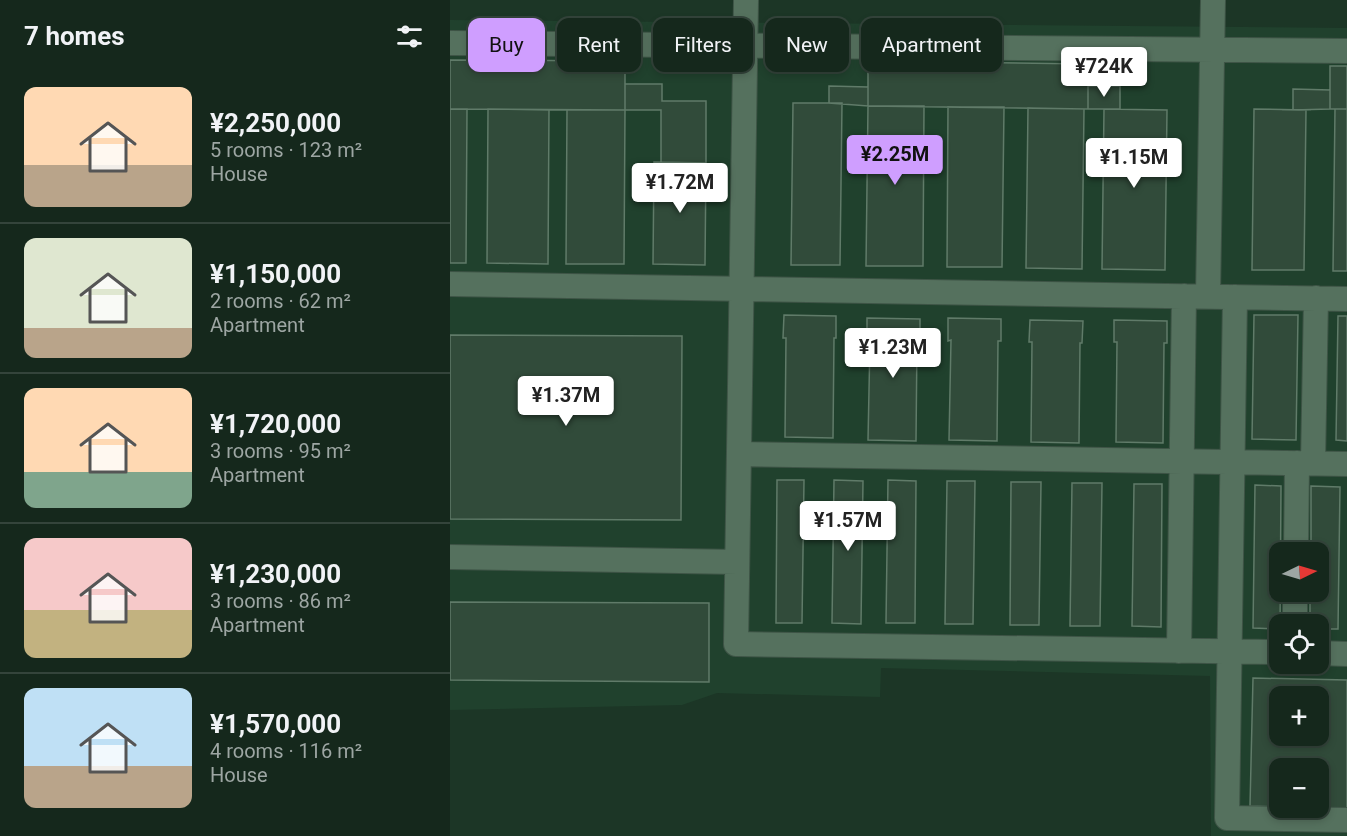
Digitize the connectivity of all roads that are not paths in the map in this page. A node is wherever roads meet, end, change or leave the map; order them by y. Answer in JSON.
{"nodes":[{"id":1,"x":746,"y":0,"type":"edge"},
{"id":2,"x":1213,"y":0,"type":"edge"},
{"id":3,"x":746,"y":18,"type":"edge"},
{"id":4,"x":450,"y":43,"type":"edge"},
{"id":5,"x":653,"y":45,"type":"edge"},
{"id":6,"x":753,"y":46,"type":"edge"},
{"id":7,"x":1212,"y":50,"type":"junction"},
{"id":8,"x":1347,"y":51,"type":"edge"},
{"id":9,"x":745,"y":72,"type":"edge"},
{"id":10,"x":450,"y":284,"type":"edge"},
{"id":11,"x":741,"y":289,"type":"junction"},
{"id":12,"x":1196,"y":296,"type":"junction"},
{"id":13,"x":1235,"y":297,"type":"junction"},
{"id":14,"x":1316,"y":298,"type":"junction"},
{"id":15,"x":1347,"y":299,"type":"edge"},
{"id":16,"x":739,"y":454,"type":"junction"},
{"id":17,"x":1182,"y":461,"type":"junction"},
{"id":18,"x":1233,"y":462,"type":"junction"},
{"id":19,"x":1305,"y":463,"type":"junction"},
{"id":20,"x":1347,"y":464,"type":"edge"},
{"id":21,"x":1297,"y":542,"type":"edge"},
{"id":22,"x":450,"y":557,"type":"edge"},
{"id":23,"x":737,"y":562,"type":"junction"},
{"id":24,"x":1179,"y":651,"type":"junction"},
{"id":25,"x":1230,"y":652,"type":"junction"},
{"id":26,"x":1269,"y":652,"type":"edge"},
{"id":27,"x":1329,"y":653,"type":"edge"},
{"id":28,"x":1347,"y":654,"type":"edge"},
{"id":29,"x":1347,"y":819,"type":"edge"}],
"edges":[{"from":1,"to":3,"type":"lane"},
{"from":2,"to":7,"type":"lane"},
{"from":4,"to":5,"type":"lane"},
{"from":6,"to":7,"type":"lane"},
{"from":7,"to":8,"type":"lane"},
{"from":7,"to":12,"type":"lane"},
{"from":9,"to":11,"type":"lane"},
{"from":10,"to":11,"type":"lane"},
{"from":11,"to":12,"type":"lane"},
{"from":11,"to":16,"type":"lane"},
{"from":12,"to":13,"type":"lane"},
{"from":12,"to":17,"type":"lane"},
{"from":13,"to":14,"type":"lane"},
{"from":13,"to":18,"type":"lane"},
{"from":14,"to":15,"type":"lane"},
{"from":14,"to":19,"type":"lane"},
{"from":16,"to":17,"type":"lane"},
{"from":16,"to":23,"type":"lane"},
{"from":17,"to":18,"type":"lane"},
{"from":17,"to":24,"type":"lane"},
{"from":18,"to":19,"type":"lane"},
{"from":18,"to":25,"type":"lane"},
{"from":19,"to":20,"type":"lane"},
{"from":19,"to":21,"type":"lane"},
{"from":22,"to":23,"type":"lane"},
{"from":23,"to":24,"type":"lane"},
{"from":24,"to":25,"type":"lane"},
{"from":25,"to":26,"type":"lane"},
{"from":25,"to":29,"type":"lane"},
{"from":27,"to":28,"type":"lane"}]}
